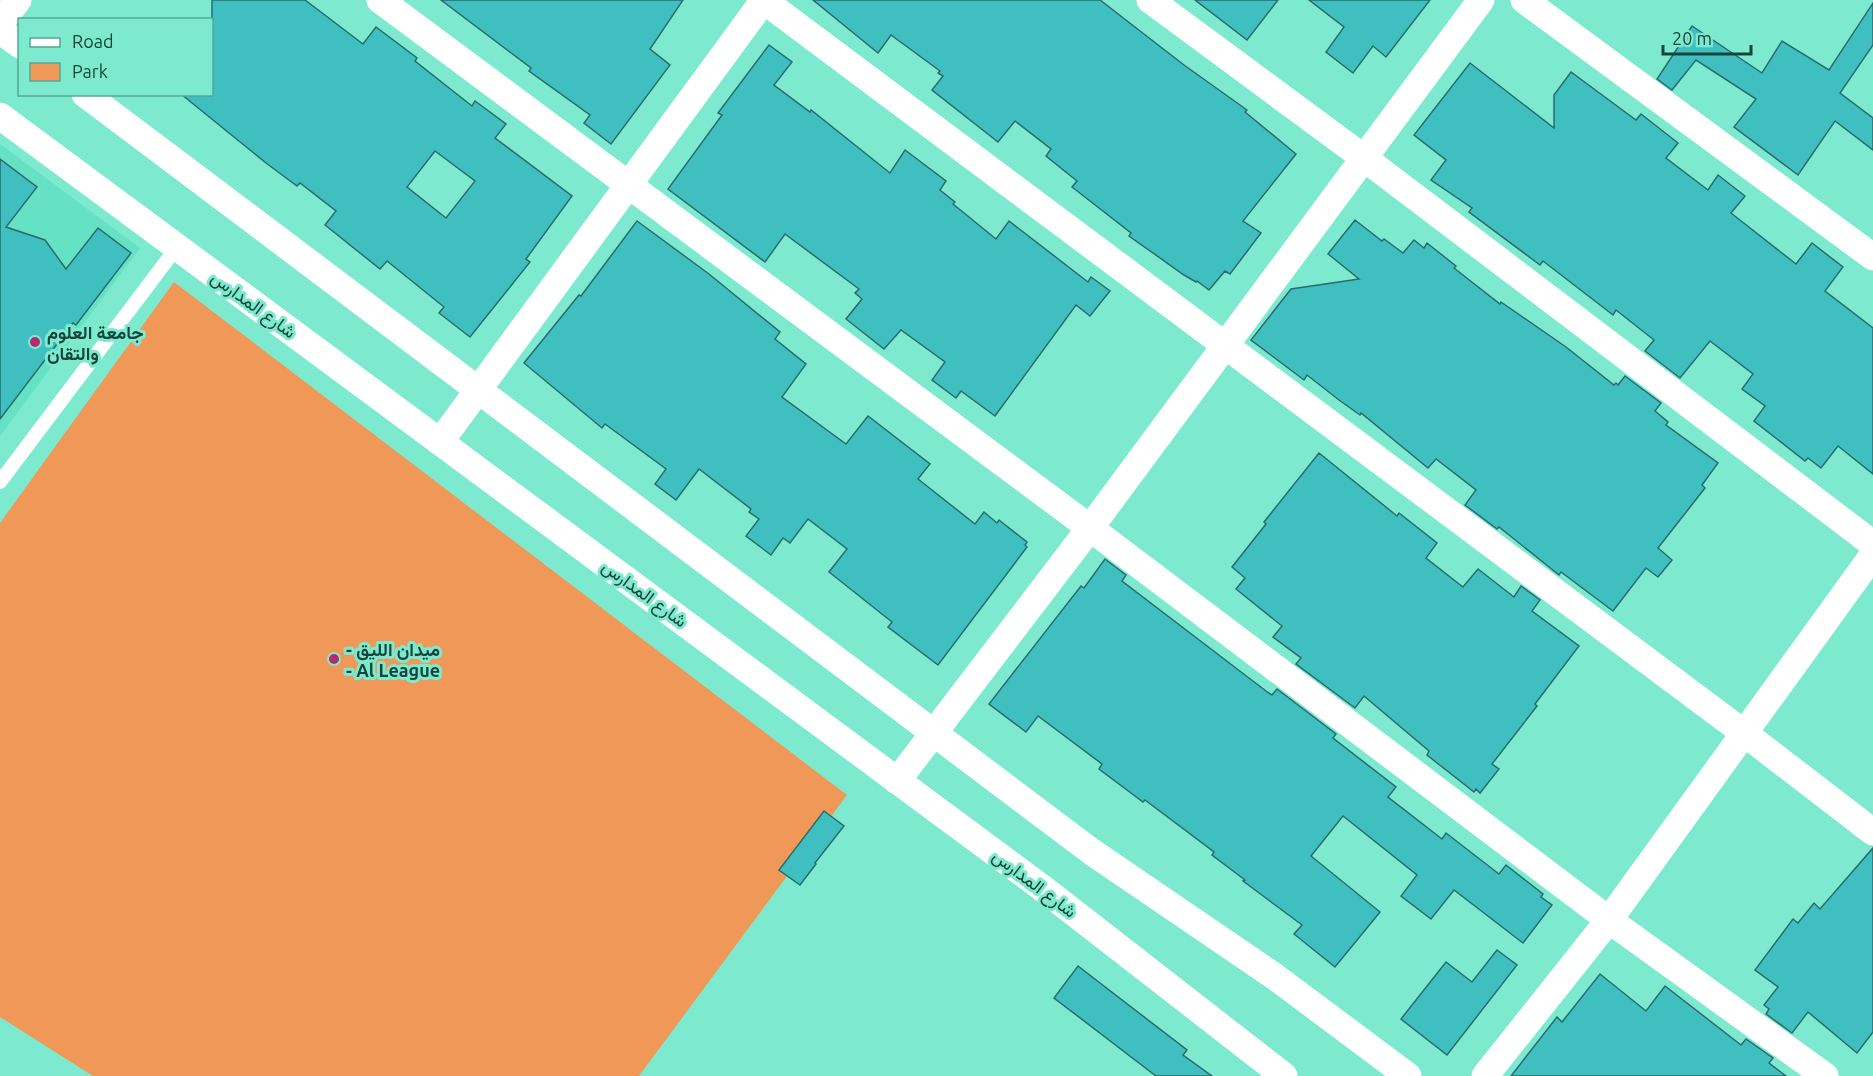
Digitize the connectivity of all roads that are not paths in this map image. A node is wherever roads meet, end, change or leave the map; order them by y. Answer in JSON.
{"nodes":[{"id":1,"x":18,"y":0,"type":"edge"},
{"id":2,"x":380,"y":0,"type":"edge"},
{"id":3,"x":763,"y":0,"type":"edge"},
{"id":4,"x":1150,"y":0,"type":"edge"},
{"id":5,"x":1481,"y":0,"type":"edge"},
{"id":6,"x":1524,"y":0,"type":"edge"},
{"id":7,"x":0,"y":23,"type":"edge"},
{"id":8,"x":0,"y":30,"type":"edge"},
{"id":9,"x":18,"y":44,"type":"edge"},
{"id":10,"x":88,"y":96,"type":"edge"},
{"id":11,"x":0,"y":116,"type":"edge"},
{"id":12,"x":1364,"y":158,"type":"junction"},
{"id":13,"x":628,"y":183,"type":"junction"},
{"id":14,"x":177,"y":247,"type":"junction"},
{"id":15,"x":1873,"y":257,"type":"edge"},
{"id":16,"x":1227,"y":346,"type":"junction"},
{"id":17,"x":478,"y":392,"type":"junction"},
{"id":18,"x":440,"y":442,"type":"junction"},
{"id":19,"x":0,"y":482,"type":"edge"},
{"id":20,"x":1090,"y":528,"type":"junction"},
{"id":21,"x":1873,"y":544,"type":"edge"},
{"id":22,"x":1873,"y":555,"type":"edge"},
{"id":23,"x":1744,"y":733,"type":"junction"},
{"id":24,"x":934,"y":734,"type":"junction"},
{"id":25,"x":897,"y":781,"type":"junction"},
{"id":26,"x":1873,"y":832,"type":"edge"},
{"id":27,"x":1609,"y":920,"type":"junction"},
{"id":28,"x":1284,"y":1076,"type":"edge"},
{"id":29,"x":1407,"y":1076,"type":"edge"},
{"id":30,"x":1485,"y":1076,"type":"edge"},
{"id":31,"x":1824,"y":1076,"type":"edge"}],
"edges":[{"from":1,"to":7,"type":"street"},
{"from":2,"to":13,"type":"street"},
{"from":3,"to":13,"type":"street"},
{"from":3,"to":16,"type":"street"},
{"from":4,"to":12,"type":"street"},
{"from":5,"to":12,"type":"street"},
{"from":6,"to":15,"type":"street"},
{"from":8,"to":9,"type":"street"},
{"from":10,"to":17,"type":"street"},
{"from":11,"to":14,"type":"street","name":"شارع المدارس"},
{"from":12,"to":16,"type":"street"},
{"from":12,"to":21,"type":"street"},
{"from":13,"to":17,"type":"street"},
{"from":13,"to":20,"type":"street"},
{"from":14,"to":18,"type":"street","name":"شارع المدارس"},
{"from":14,"to":19,"type":"lane"},
{"from":16,"to":20,"type":"street"},
{"from":16,"to":23,"type":"street"},
{"from":17,"to":18,"type":"street"},
{"from":17,"to":24,"type":"street"},
{"from":18,"to":25,"type":"street","name":"شارع المدارس"},
{"from":20,"to":24,"type":"street"},
{"from":20,"to":27,"type":"street"},
{"from":22,"to":23,"type":"street"},
{"from":23,"to":26,"type":"street"},
{"from":23,"to":27,"type":"street"},
{"from":24,"to":25,"type":"street"},
{"from":24,"to":29,"type":"street"},
{"from":25,"to":28,"type":"street","name":"شارع المدارس"},
{"from":27,"to":30,"type":"street"},
{"from":27,"to":31,"type":"street"}]}
